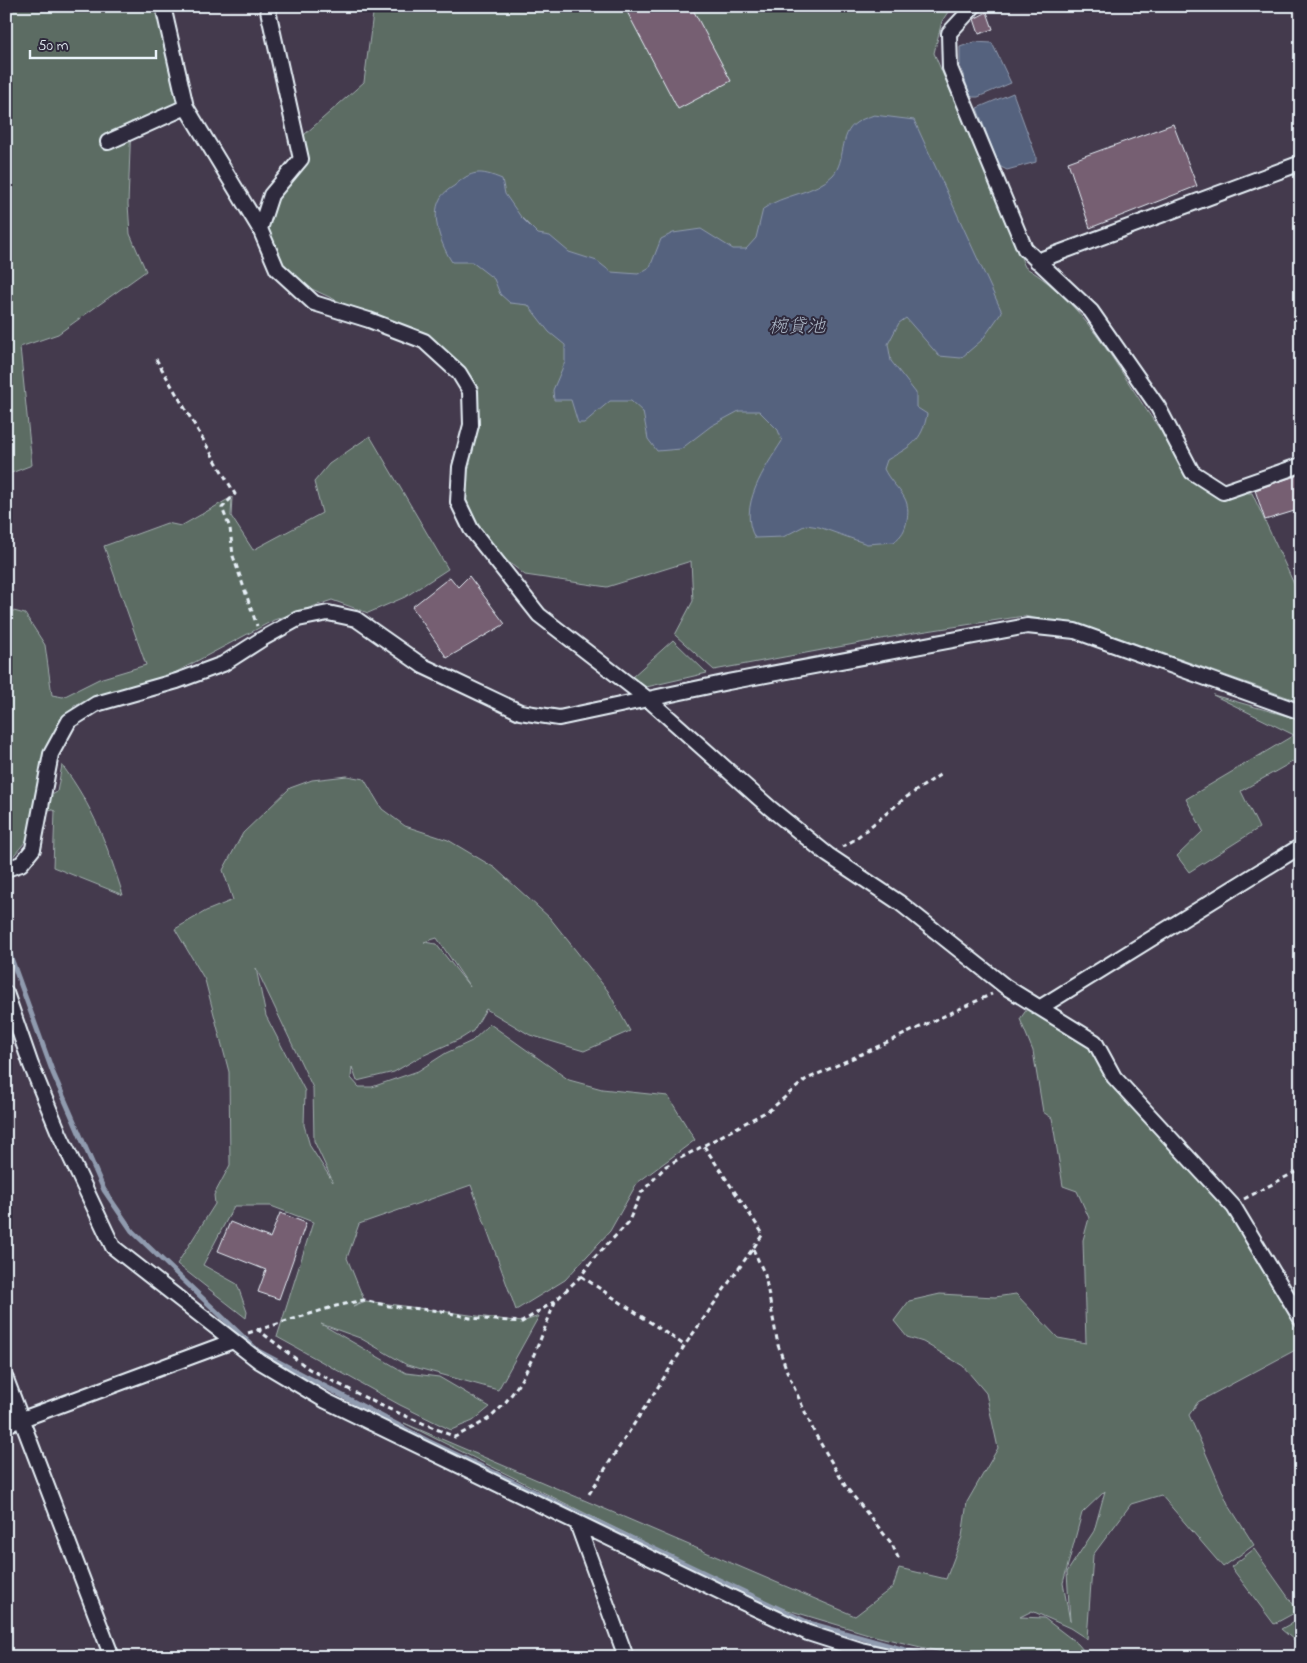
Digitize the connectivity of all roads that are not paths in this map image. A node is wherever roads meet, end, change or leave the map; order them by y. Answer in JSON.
{"nodes":[{"id":1,"x":163,"y":6,"type":"edge"},
{"id":2,"x":267,"y":6,"type":"edge"},
{"id":3,"x":974,"y":6,"type":"edge"},
{"id":4,"x":186,"y":107,"type":"junction"},
{"id":5,"x":108,"y":142,"type":"dead end"},
{"id":6,"x":1301,"y":163,"type":"edge"},
{"id":7,"x":260,"y":229,"type":"junction"},
{"id":8,"x":1037,"y":261,"type":"junction"},
{"id":9,"x":1301,"y":465,"type":"edge"},
{"id":10,"x":649,"y":700,"type":"junction"},
{"id":11,"x":1301,"y":712,"type":"edge"},
{"id":12,"x":1301,"y":846,"type":"edge"},
{"id":13,"x":6,"y":870,"type":"edge"},
{"id":14,"x":6,"y":993,"type":"edge"},
{"id":15,"x":1041,"y":1007,"type":"junction"},
{"id":16,"x":1301,"y":1319,"type":"edge"},
{"id":17,"x":232,"y":1341,"type":"junction"},
{"id":18,"x":6,"y":1378,"type":"edge"},
{"id":19,"x":21,"y":1419,"type":"junction"},
{"id":20,"x":6,"y":1425,"type":"edge"},
{"id":21,"x":577,"y":1523,"type":"junction"},
{"id":22,"x":112,"y":1657,"type":"edge"},
{"id":23,"x":626,"y":1657,"type":"edge"},
{"id":24,"x":893,"y":1657,"type":"edge"}],
"edges":[{"from":1,"to":4,"type":"street"},
{"from":2,"to":7,"type":"street"},
{"from":3,"to":8,"type":"street"},
{"from":4,"to":5,"type":"street"},
{"from":4,"to":7,"type":"street"},
{"from":6,"to":8,"type":"street"},
{"from":7,"to":10,"type":"street"},
{"from":8,"to":9,"type":"street"},
{"from":10,"to":11,"type":"street"},
{"from":10,"to":13,"type":"street"},
{"from":10,"to":15,"type":"street"},
{"from":12,"to":15,"type":"street"},
{"from":14,"to":17,"type":"street"},
{"from":15,"to":16,"type":"street"},
{"from":17,"to":19,"type":"street"},
{"from":17,"to":21,"type":"street"},
{"from":18,"to":19,"type":"street"},
{"from":19,"to":20,"type":"street"},
{"from":19,"to":22,"type":"street"},
{"from":21,"to":23,"type":"street"},
{"from":21,"to":24,"type":"street"}]}
